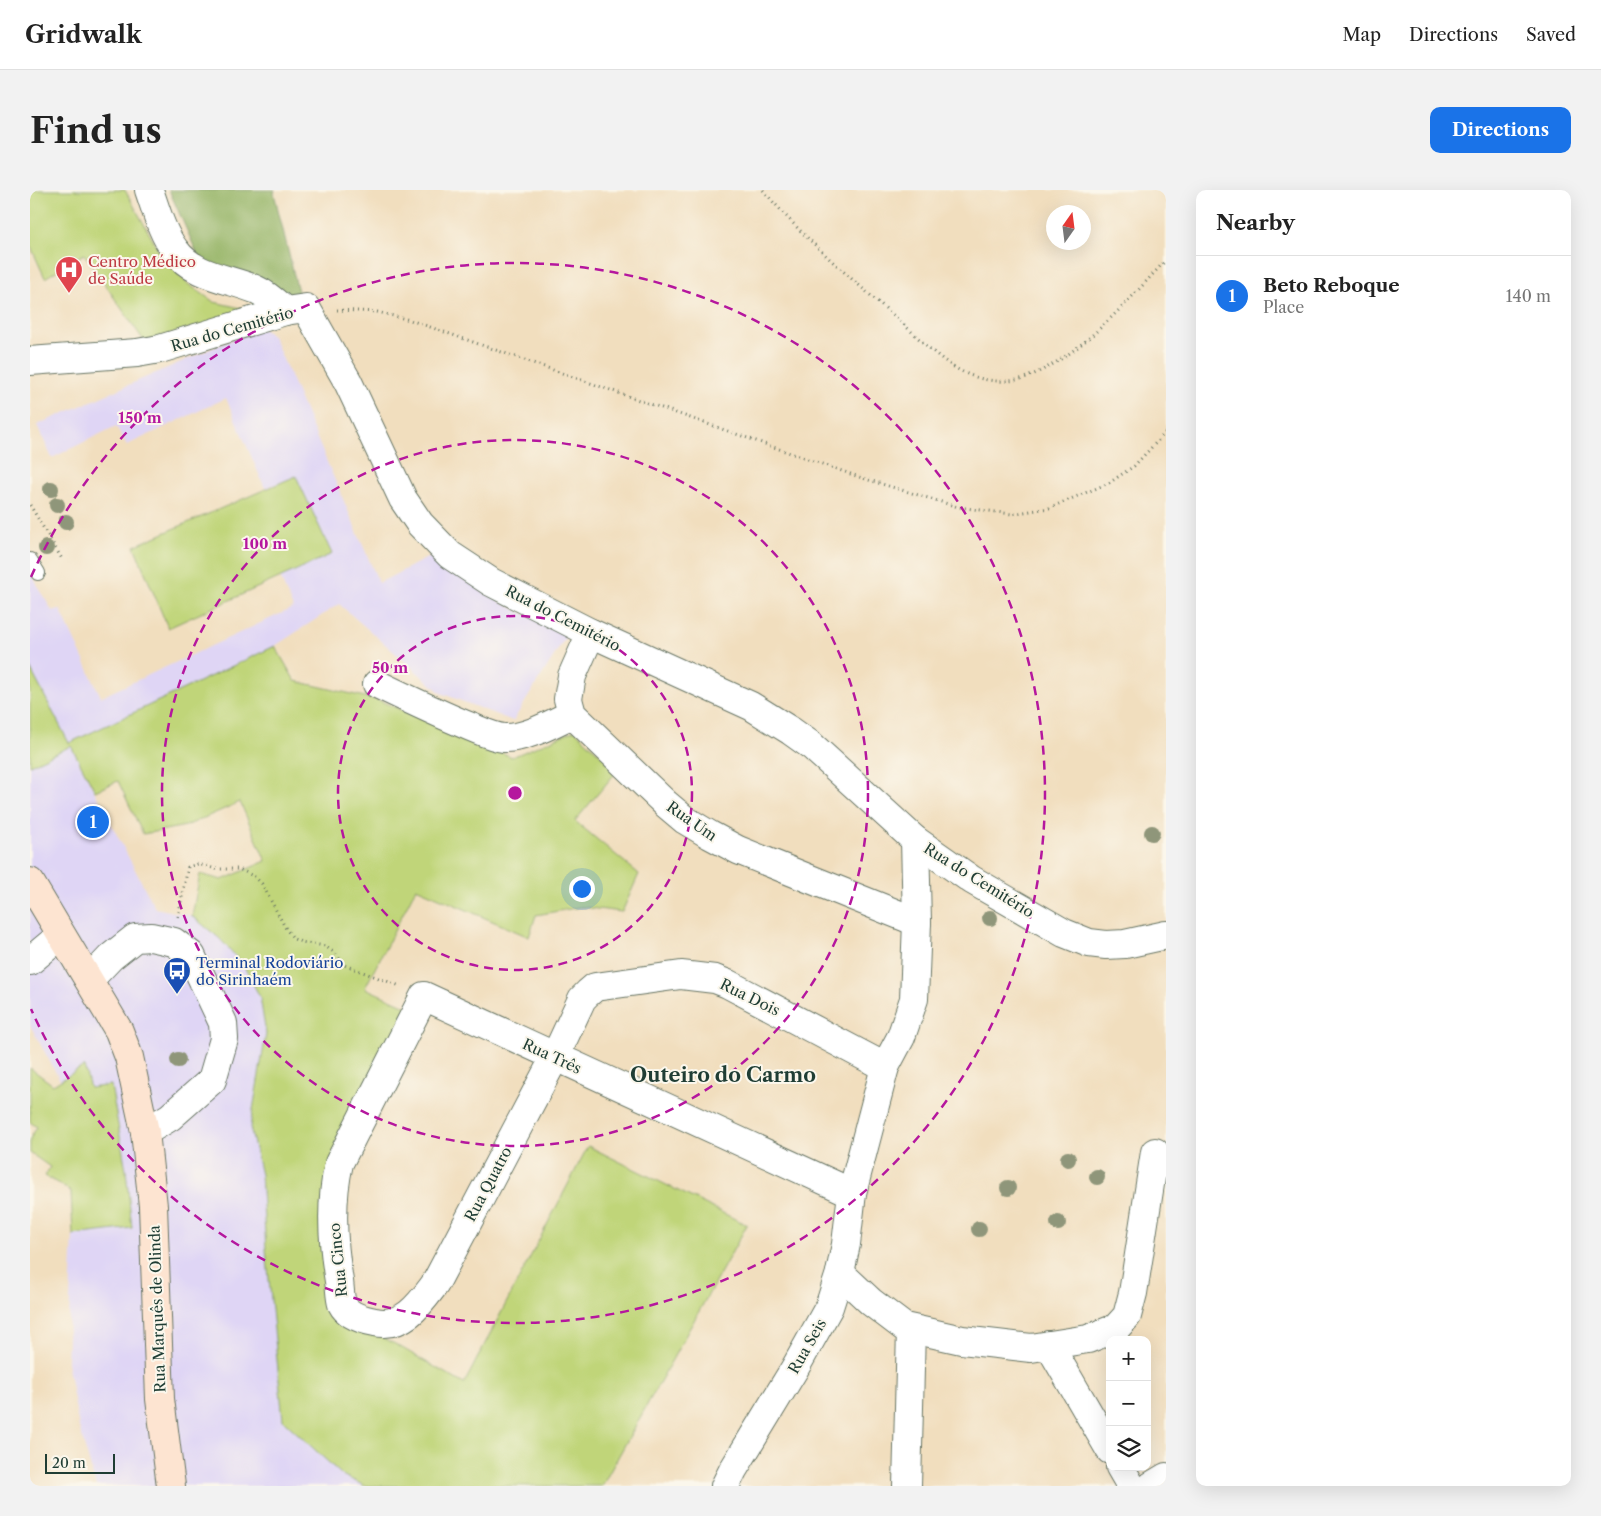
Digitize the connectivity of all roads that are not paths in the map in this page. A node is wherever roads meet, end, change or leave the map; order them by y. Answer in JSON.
{"nodes":[{"id":1,"x":149,"y":190,"type":"edge"},
{"id":2,"x":295,"y":309,"type":"junction"},
{"id":3,"x":30,"y":361,"type":"edge"},
{"id":4,"x":30,"y":560,"type":"edge"},
{"id":5,"x":38,"y":573,"type":"dead end"},
{"id":6,"x":591,"y":633,"type":"junction"},
{"id":7,"x":377,"y":684,"type":"dead end"},
{"id":8,"x":572,"y":714,"type":"junction"},
{"id":9,"x":915,"y":840,"type":"junction"},
{"id":10,"x":30,"y":882,"type":"edge"},
{"id":11,"x":917,"y":922,"type":"junction"},
{"id":12,"x":61,"y":935,"type":"junction"},
{"id":13,"x":1166,"y":935,"type":"edge"},
{"id":14,"x":30,"y":961,"type":"edge"},
{"id":15,"x":89,"y":980,"type":"junction"},
{"id":16,"x":555,"y":1057,"type":"junction"},
{"id":17,"x":885,"y":1066,"type":"junction"},
{"id":18,"x":145,"y":1132,"type":"junction"},
{"id":19,"x":1162,"y":1158,"type":"edge"},
{"id":20,"x":339,"y":1163,"type":"joint"},
{"id":21,"x":852,"y":1193,"type":"junction"},
{"id":22,"x":840,"y":1273,"type":"junction"},
{"id":23,"x":416,"y":1309,"type":"joint"},
{"id":24,"x":911,"y":1328,"type":"junction"},
{"id":25,"x":1049,"y":1346,"type":"junction"},
{"id":26,"x":1106,"y":1443,"type":"edge"},
{"id":27,"x":1122,"y":1471,"type":"edge"},
{"id":28,"x":1166,"y":1477,"type":"edge"},
{"id":29,"x":731,"y":1482,"type":"edge"},
{"id":30,"x":171,"y":1486,"type":"edge"},
{"id":31,"x":906,"y":1486,"type":"edge"},
{"id":32,"x":1131,"y":1486,"type":"edge"},
{"id":33,"x":1151,"y":1486,"type":"edge"}],
"edges":[{"from":1,"to":2,"type":"street"},
{"from":2,"to":3,"type":"street","name":"Rua do Cemitério"},
{"from":2,"to":6,"type":"street","name":"Rua do Cemitério"},
{"from":4,"to":5,"type":"lane"},
{"from":6,"to":8,"type":"street"},
{"from":6,"to":9,"type":"street","name":"Rua do Cemitério"},
{"from":7,"to":8,"type":"street"},
{"from":8,"to":11,"type":"street","name":"Rua Um"},
{"from":9,"to":11,"type":"street"},
{"from":9,"to":13,"type":"street","name":"Rua do Cemitério"},
{"from":10,"to":12,"type":"main road","name":"Rua Marquês de Olinda"},
{"from":11,"to":17,"type":"street"},
{"from":12,"to":14,"type":"street"},
{"from":12,"to":15,"type":"main road","name":"Rua Marquês de Olinda"},
{"from":15,"to":18,"type":"main road","name":"Rua Marquês de Olinda"},
{"from":15,"to":18,"type":"street"},
{"from":16,"to":17,"type":"street","name":"Rua Dois"},
{"from":16,"to":20,"type":"street","name":"Rua Três"},
{"from":16,"to":21,"type":"street","name":"Rua Três"},
{"from":16,"to":23,"type":"street","name":"Rua Quatro"},
{"from":17,"to":21,"type":"street","name":"Rua Seis"},
{"from":18,"to":30,"type":"main road","name":"Rua Marquês de Olinda"},
{"from":19,"to":25,"type":"street"},
{"from":20,"to":23,"type":"street","name":"Rua Cinco"},
{"from":21,"to":22,"type":"street","name":"Rua Seis"},
{"from":22,"to":24,"type":"street"},
{"from":22,"to":29,"type":"street","name":"Rua Seis"},
{"from":24,"to":25,"type":"street"},
{"from":24,"to":31,"type":"street"},
{"from":25,"to":26,"type":"street"},
{"from":27,"to":32,"type":"street"},
{"from":28,"to":33,"type":"street"}]}
